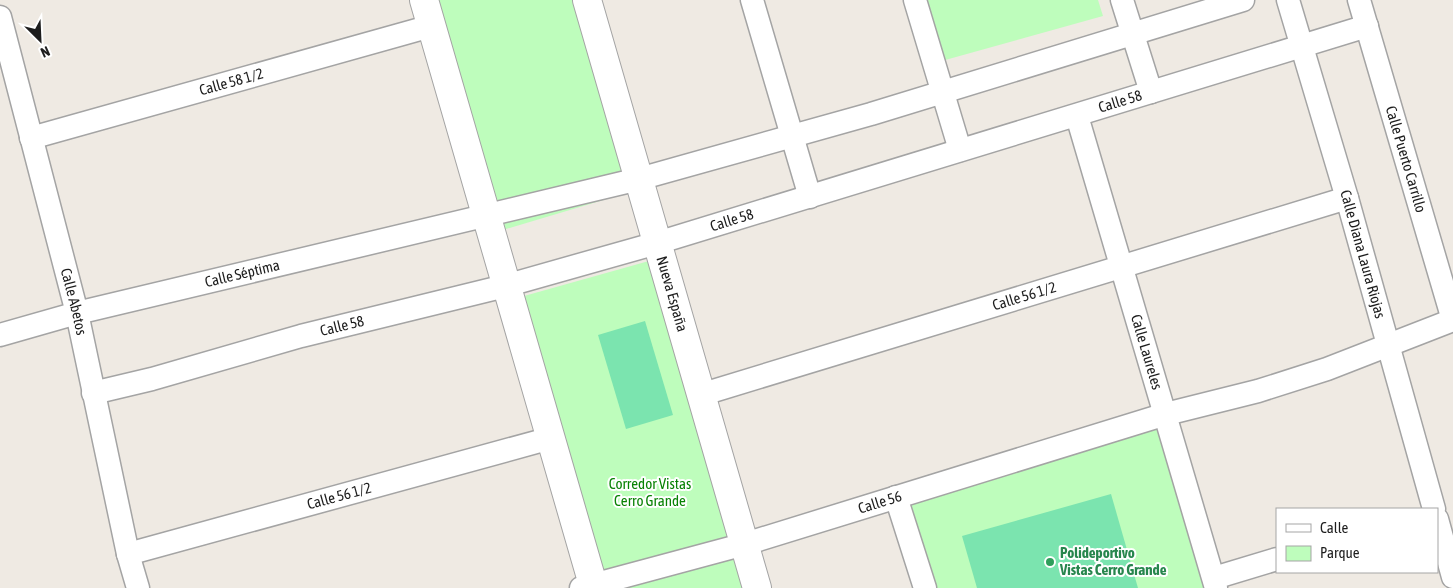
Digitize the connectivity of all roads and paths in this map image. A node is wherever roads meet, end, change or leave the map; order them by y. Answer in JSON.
{"nodes":[{"id":1,"x":424,"y":0,"type":"edge"},
{"id":2,"x":586,"y":0,"type":"edge"},
{"id":3,"x":752,"y":0,"type":"edge"},
{"id":4,"x":915,"y":0,"type":"edge"},
{"id":5,"x":1122,"y":0,"type":"edge"},
{"id":6,"x":1243,"y":0,"type":"edge"},
{"id":7,"x":1288,"y":0,"type":"edge"},
{"id":8,"x":1359,"y":0,"type":"edge"},
{"id":9,"x":0,"y":17,"type":"edge"},
{"id":10,"x":431,"y":26,"type":"junction"},
{"id":11,"x":1366,"y":26,"type":"junction"},
{"id":12,"x":1132,"y":34,"type":"junction"},
{"id":13,"x":1302,"y":46,"type":"junction"},
{"id":14,"x":1151,"y":92,"type":"junction"},
{"id":15,"x":941,"y":93,"type":"junction"},
{"id":16,"x":1077,"y":116,"type":"junction"},
{"id":17,"x":792,"y":137,"type":"junction"},
{"id":18,"x":31,"y":138,"type":"junction"},
{"id":19,"x":960,"y":150,"type":"junction"},
{"id":20,"x":639,"y":179,"type":"junction"},
{"id":21,"x":810,"y":197,"type":"junction"},
{"id":22,"x":1347,"y":198,"type":"junction"},
{"id":23,"x":486,"y":217,"type":"junction"},
{"id":24,"x":657,"y":243,"type":"junction"},
{"id":25,"x":1120,"y":267,"type":"junction"},
{"id":26,"x":505,"y":286,"type":"junction"},
{"id":27,"x":77,"y":313,"type":"junction"},
{"id":28,"x":1453,"y":320,"type":"edge"},
{"id":29,"x":0,"y":334,"type":"edge"},
{"id":30,"x":1387,"y":346,"type":"junction"},
{"id":31,"x":93,"y":394,"type":"junction"},
{"id":32,"x":700,"y":395,"type":"junction"},
{"id":33,"x":1166,"y":414,"type":"junction"},
{"id":34,"x":551,"y":438,"type":"junction"},
{"id":35,"x":896,"y":497,"type":"junction"},
{"id":36,"x":1434,"y":508,"type":"edge"},
{"id":37,"x":1438,"y":523,"type":"edge"},
{"id":38,"x":745,"y":544,"type":"junction"},
{"id":39,"x":128,"y":554,"type":"junction"},
{"id":40,"x":1276,"y":559,"type":"edge"},
{"id":41,"x":1453,"y":577,"type":"edge"},
{"id":42,"x":1215,"y":583,"type":"edge"},
{"id":43,"x":589,"y":587,"type":"edge"},
{"id":44,"x":138,"y":588,"type":"edge"},
{"id":45,"x":757,"y":588,"type":"edge"},
{"id":46,"x":925,"y":588,"type":"edge"}],
"edges":[{"from":1,"to":10,"type":"street"},
{"from":2,"to":20,"type":"street","name":"Nueva España"},
{"from":3,"to":17,"type":"street"},
{"from":4,"to":15,"type":"street"},
{"from":5,"to":12,"type":"street"},
{"from":6,"to":12,"type":"street"},
{"from":7,"to":13,"type":"street","name":"Calle Diana Laura Riojas"},
{"from":8,"to":11,"type":"street","name":"Calle Puerto Carrillo"},
{"from":9,"to":18,"type":"street","name":"Calle Abetos"},
{"from":10,"to":18,"type":"street","name":"Calle 58 1/2"},
{"from":10,"to":23,"type":"street"},
{"from":11,"to":13,"type":"street","name":"Calle 58"},
{"from":11,"to":28,"type":"street","name":"Calle Puerto Carrillo"},
{"from":12,"to":14,"type":"street"},
{"from":12,"to":15,"type":"street"},
{"from":13,"to":14,"type":"street","name":"Calle 58"},
{"from":13,"to":22,"type":"street","name":"Calle Diana Laura Riojas"},
{"from":14,"to":16,"type":"street","name":"Calle 58"},
{"from":15,"to":17,"type":"street"},
{"from":15,"to":19,"type":"street"},
{"from":16,"to":19,"type":"street","name":"Calle 58"},
{"from":16,"to":25,"type":"street","name":"Calle Laureles"},
{"from":17,"to":20,"type":"street"},
{"from":17,"to":21,"type":"street"},
{"from":18,"to":27,"type":"street","name":"Calle Abetos"},
{"from":19,"to":21,"type":"street","name":"Calle 58"},
{"from":20,"to":23,"type":"street"},
{"from":20,"to":24,"type":"street","name":"Nueva España"},
{"from":21,"to":24,"type":"street","name":"Calle 58"},
{"from":22,"to":25,"type":"street","name":"Calle 56 1/2"},
{"from":22,"to":30,"type":"street","name":"Calle Diana Laura Riojas"},
{"from":23,"to":26,"type":"street"},
{"from":23,"to":27,"type":"street","name":"Calle Séptima"},
{"from":24,"to":26,"type":"street","name":"Calle 58"},
{"from":24,"to":32,"type":"street","name":"Nueva España"},
{"from":25,"to":32,"type":"street","name":"Calle 56 1/2"},
{"from":25,"to":33,"type":"street","name":"Calle Laureles"},
{"from":26,"to":31,"type":"street","name":"Calle 58"},
{"from":26,"to":34,"type":"street"},
{"from":27,"to":29,"type":"street","name":"Calle Séptima"},
{"from":27,"to":31,"type":"street","name":"Calle Abetos"},
{"from":28,"to":30,"type":"street","name":"Calle 56"},
{"from":30,"to":33,"type":"street","name":"Calle 56"},
{"from":30,"to":36,"type":"street","name":"Calle Diana Laura Riojas"},
{"from":31,"to":39,"type":"street","name":"Calle Abetos"},
{"from":32,"to":38,"type":"street","name":"Nueva España"},
{"from":33,"to":35,"type":"street","name":"Calle 56"},
{"from":33,"to":42,"type":"street","name":"Calle Laureles"},
{"from":34,"to":39,"type":"street","name":"Calle 56 1/2"},
{"from":34,"to":43,"type":"street"},
{"from":35,"to":38,"type":"street","name":"Calle 56"},
{"from":35,"to":46,"type":"street"},
{"from":37,"to":41,"type":"street"},
{"from":38,"to":43,"type":"street","name":"Calle 56"},
{"from":38,"to":45,"type":"street","name":"Nueva España"},
{"from":39,"to":44,"type":"street","name":"Calle Abetos"},
{"from":40,"to":42,"type":"street"}]}
